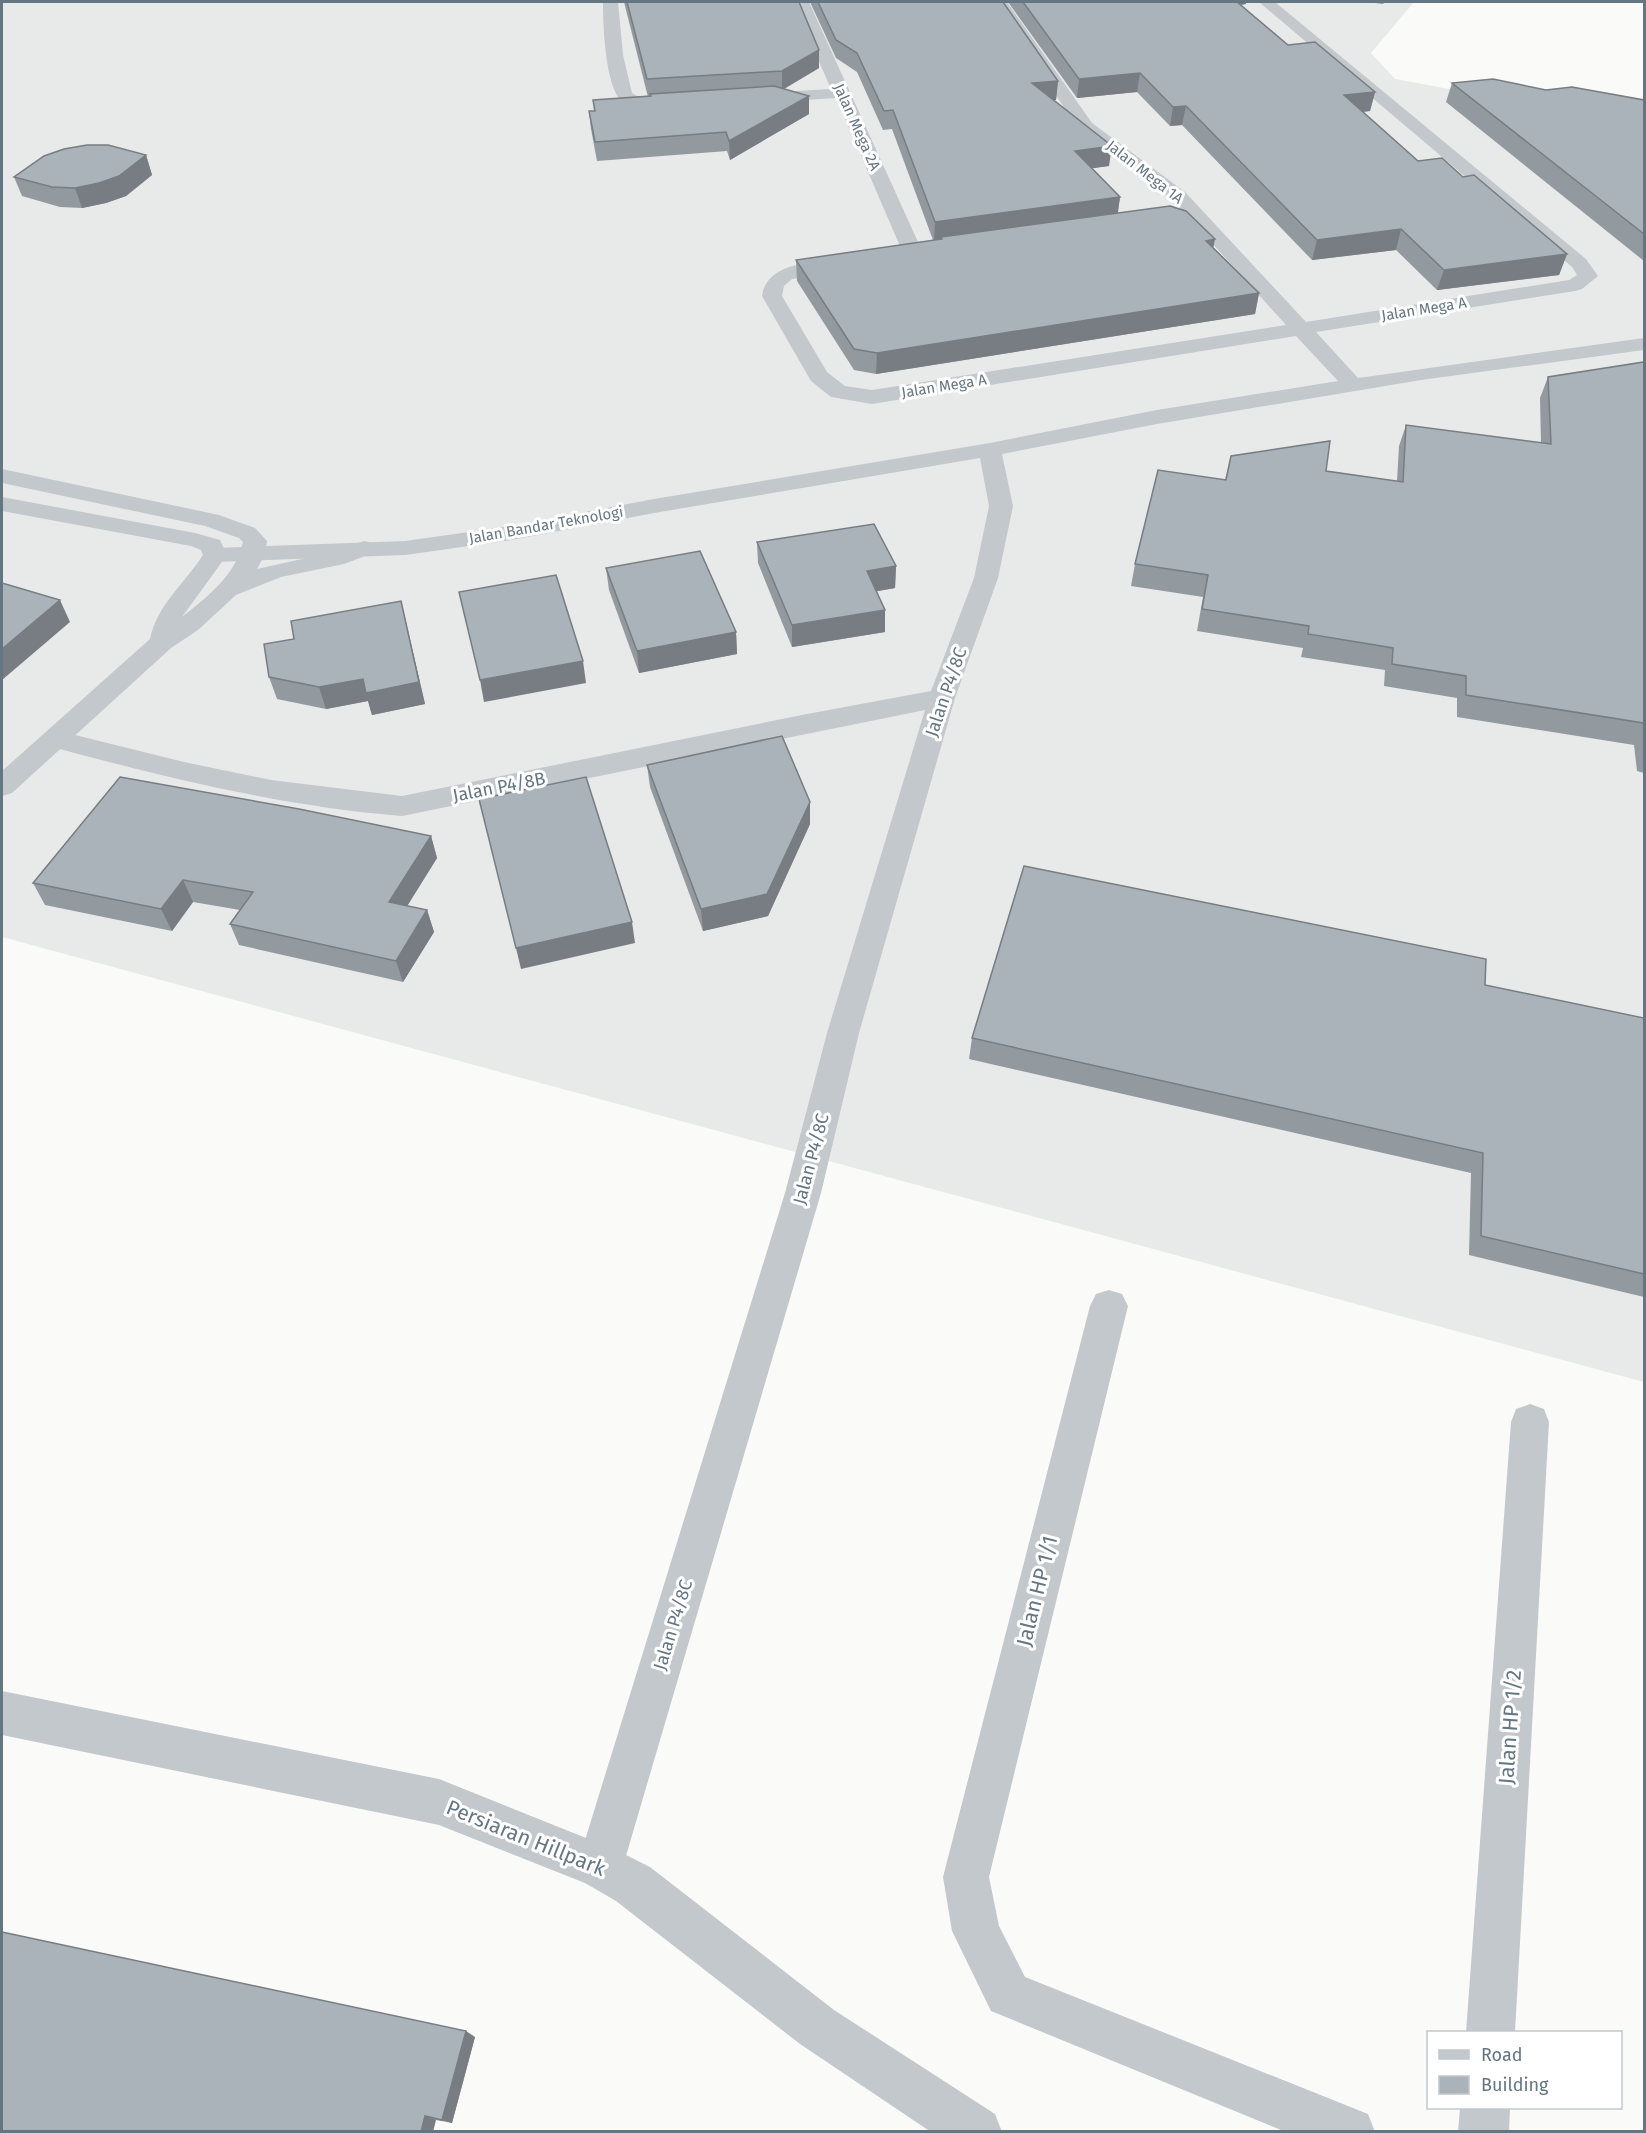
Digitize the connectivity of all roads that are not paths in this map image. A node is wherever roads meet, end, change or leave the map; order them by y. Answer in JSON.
{"nodes":[{"id":1,"x":610,"y":2,"type":"edge"},
{"id":2,"x":801,"y":2,"type":"edge"},
{"id":3,"x":1000,"y":2,"type":"edge"},
{"id":4,"x":1266,"y":2,"type":"edge"},
{"id":5,"x":842,"y":93,"type":"junction"},
{"id":6,"x":741,"y":99,"type":"edge"},
{"id":7,"x":683,"y":103,"type":"edge"},
{"id":8,"x":1195,"y":214,"type":"junction"},
{"id":9,"x":1172,"y":217,"type":"edge"},
{"id":10,"x":937,"y":250,"type":"edge"},
{"id":11,"x":913,"y":253,"type":"junction"},
{"id":12,"x":890,"y":257,"type":"edge"},
{"id":13,"x":855,"y":263,"type":"edge"},
{"id":14,"x":1302,"y":328,"type":"junction"},
{"id":15,"x":1644,"y":344,"type":"edge"},
{"id":16,"x":1353,"y":385,"type":"junction"},
{"id":17,"x":990,"y":450,"type":"junction"},
{"id":18,"x":2,"y":476,"type":"edge"},
{"id":19,"x":2,"y":504,"type":"edge"},
{"id":20,"x":631,"y":511,"type":"junction"},
{"id":21,"x":345,"y":528,"type":"dead end"},
{"id":22,"x":275,"y":529,"type":"dead end"},
{"id":23,"x":251,"y":542,"type":"junction"},
{"id":24,"x":364,"y":548,"type":"junction"},
{"id":25,"x":213,"y":550,"type":"junction"},
{"id":26,"x":225,"y":591,"type":"junction"},
{"id":27,"x":162,"y":642,"type":"junction"},
{"id":28,"x":942,"y":698,"type":"junction"},
{"id":29,"x":56,"y":739,"type":"junction"},
{"id":30,"x":2,"y":786,"type":"edge"},
{"id":31,"x":1109,"y":1306,"type":"dead end"},
{"id":32,"x":1530,"y":1422,"type":"dead end"},
{"id":33,"x":2,"y":1713,"type":"edge"},
{"id":34,"x":600,"y":1866,"type":"junction"},
{"id":35,"x":1490,"y":2031,"type":"edge"},
{"id":36,"x":1485,"y":2109,"type":"edge"},
{"id":37,"x":977,"y":2132,"type":"edge"},
{"id":38,"x":1350,"y":2132,"type":"edge"},
{"id":39,"x":1483,"y":2132,"type":"edge"}],
"edges":[{"from":1,"to":7,"type":"street"},
{"from":2,"to":5,"type":"street","name":"Jalan Mega 2A"},
{"from":3,"to":8,"type":"street","name":"Jalan Mega 1A"},
{"from":4,"to":14,"type":"street","name":"Jalan Mega A"},
{"from":5,"to":6,"type":"street"},
{"from":5,"to":11,"type":"street","name":"Jalan Mega 2A"},
{"from":8,"to":9,"type":"street"},
{"from":8,"to":14,"type":"street","name":"Jalan Mega 1A"},
{"from":10,"to":11,"type":"street"},
{"from":11,"to":12,"type":"street"},
{"from":13,"to":14,"type":"street","name":"Jalan Mega A"},
{"from":14,"to":16,"type":"street","name":"Jalan Mega 1A"},
{"from":15,"to":16,"type":"street"},
{"from":16,"to":17,"type":"street"},
{"from":17,"to":20,"type":"street"},
{"from":17,"to":28,"type":"street","name":"Jalan P4/8C"},
{"from":18,"to":23,"type":"street","name":"Jalan Bandar Teknologi"},
{"from":19,"to":25,"type":"street","name":"Jalan Bandar Teknologi"},
{"from":20,"to":21,"type":"street","name":"Jalan Bandar Teknologi"},
{"from":20,"to":24,"type":"street","name":"Jalan Bandar Teknologi"},
{"from":22,"to":23,"type":"street","name":"Jalan Bandar Teknologi"},
{"from":23,"to":24,"type":"street","name":"Jalan Bandar Teknologi"},
{"from":23,"to":25,"type":"street","name":"Jalan Bandar Teknologi"},
{"from":23,"to":26,"type":"street"},
{"from":24,"to":26,"type":"street"},
{"from":25,"to":27,"type":"street"},
{"from":26,"to":27,"type":"street"},
{"from":27,"to":29,"type":"street"},
{"from":28,"to":29,"type":"street","name":"Jalan P4/8B"},
{"from":28,"to":34,"type":"street","name":"Jalan P4/8C"},
{"from":29,"to":30,"type":"street"},
{"from":31,"to":38,"type":"street","name":"Jalan HP 1/1"},
{"from":32,"to":35,"type":"street","name":"Jalan HP 1/2"},
{"from":33,"to":34,"type":"street","name":"Persiaran Hillpark"},
{"from":34,"to":37,"type":"street","name":"Persiaran Hillpark"},
{"from":36,"to":39,"type":"street"}]}
